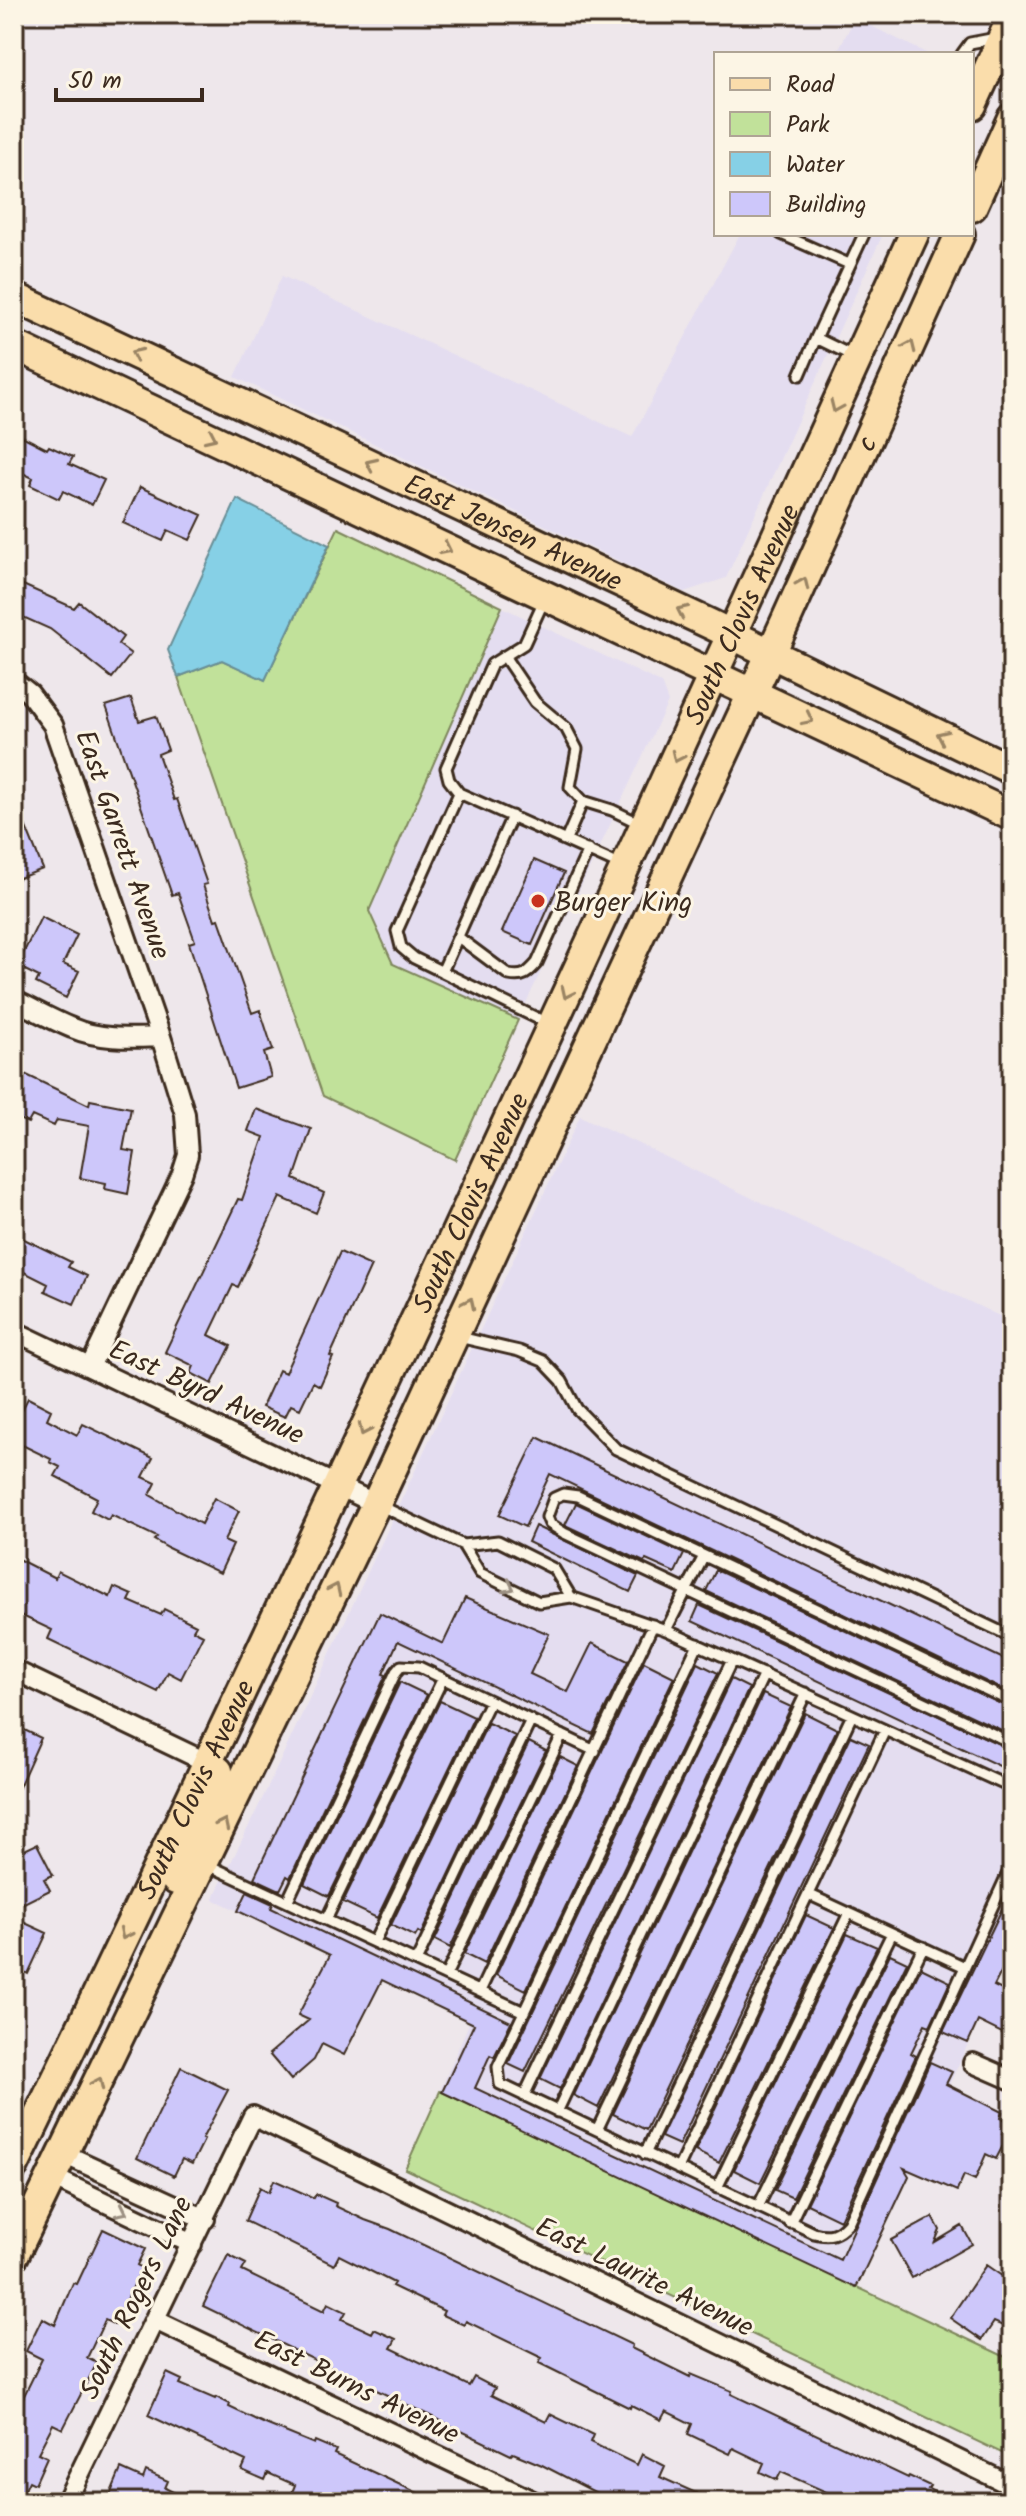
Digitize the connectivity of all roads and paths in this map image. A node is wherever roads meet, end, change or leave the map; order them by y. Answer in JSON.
{"nodes":[{"id":1,"x":1008,"y":26,"type":"edge"},
{"id":2,"x":963,"y":52,"type":"edge"},
{"id":3,"x":974,"y":101,"type":"edge"},
{"id":4,"x":1012,"y":118,"type":"edge"},
{"id":5,"x":974,"y":203,"type":"edge"},
{"id":6,"x":786,"y":236,"type":"edge"},
{"id":7,"x":863,"y":236,"type":"edge"},
{"id":8,"x":913,"y":236,"type":"edge"},
{"id":9,"x":959,"y":236,"type":"edge"},
{"id":10,"x":849,"y":264,"type":"junction"},
{"id":11,"x":14,"y":297,"type":"edge"},
{"id":12,"x":816,"y":338,"type":"junction"},
{"id":13,"x":14,"y":345,"type":"edge"},
{"id":14,"x":858,"y":359,"type":"junction"},
{"id":15,"x":800,"y":375,"type":"dead end"},
{"id":16,"x":545,"y":597,"type":"junction"},
{"id":17,"x":733,"y":635,"type":"junction"},
{"id":18,"x":771,"y":654,"type":"junction"},
{"id":19,"x":504,"y":656,"type":"junction"},
{"id":20,"x":714,"y":677,"type":"junction"},
{"id":21,"x":14,"y":681,"type":"edge"},
{"id":22,"x":752,"y":693,"type":"junction"},
{"id":23,"x":1012,"y":770,"type":"edge"},
{"id":24,"x":459,"y":793,"type":"junction"},
{"id":25,"x":583,"y":801,"type":"junction"},
{"id":26,"x":512,"y":816,"type":"junction"},
{"id":27,"x":1012,"y":816,"type":"edge"},
{"id":28,"x":645,"y":826,"type":"junction"},
{"id":29,"x":566,"y":840,"type":"junction"},
{"id":30,"x":588,"y":850,"type":"junction"},
{"id":31,"x":625,"y":867,"type":"junction"},
{"id":32,"x":458,"y":937,"type":"junction"},
{"id":33,"x":442,"y":972,"type":"junction"},
{"id":34,"x":14,"y":1000,"type":"edge"},
{"id":35,"x":552,"y":1025,"type":"junction"},
{"id":36,"x":161,"y":1037,"type":"junction"},
{"id":37,"x":14,"y":1331,"type":"edge"},
{"id":38,"x":453,"y":1336,"type":"junction"},
{"id":39,"x":90,"y":1367,"type":"junction"},
{"id":40,"x":338,"y":1485,"type":"junction"},
{"id":41,"x":376,"y":1504,"type":"junction"},
{"id":42,"x":463,"y":1545,"type":"junction"},
{"id":43,"x":704,"y":1556,"type":"junction"},
{"id":44,"x":686,"y":1590,"type":"junction"},
{"id":45,"x":571,"y":1597,"type":"junction"},
{"id":46,"x":653,"y":1625,"type":"junction"},
{"id":47,"x":666,"y":1630,"type":"junction"},
{"id":48,"x":1012,"y":1637,"type":"edge"},
{"id":49,"x":698,"y":1644,"type":"junction"},
{"id":50,"x":732,"y":1660,"type":"junction"},
{"id":51,"x":14,"y":1670,"type":"edge"},
{"id":52,"x":764,"y":1674,"type":"junction"},
{"id":53,"x":443,"y":1678,"type":"junction"},
{"id":54,"x":806,"y":1693,"type":"junction"},
{"id":55,"x":490,"y":1701,"type":"junction"},
{"id":56,"x":1012,"y":1702,"type":"edge"},
{"id":57,"x":852,"y":1715,"type":"junction"},
{"id":58,"x":531,"y":1720,"type":"junction"},
{"id":59,"x":885,"y":1730,"type":"junction"},
{"id":60,"x":562,"y":1735,"type":"junction"},
{"id":61,"x":1012,"y":1743,"type":"edge"},
{"id":62,"x":595,"y":1751,"type":"junction"},
{"id":63,"x":208,"y":1763,"type":"junction"},
{"id":64,"x":1012,"y":1788,"type":"edge"},
{"id":65,"x":204,"y":1864,"type":"junction"},
{"id":66,"x":1012,"y":1864,"type":"edge"},
{"id":67,"x":808,"y":1894,"type":"junction"},
{"id":68,"x":287,"y":1902,"type":"junction"},
{"id":69,"x":849,"y":1913,"type":"junction"},
{"id":70,"x":326,"y":1920,"type":"junction"},
{"id":71,"x":892,"y":1933,"type":"junction"},
{"id":72,"x":166,"y":1942,"type":"junction"},
{"id":73,"x":374,"y":1942,"type":"junction"},
{"id":74,"x":923,"y":1947,"type":"junction"},
{"id":75,"x":416,"y":1962,"type":"junction"},
{"id":76,"x":965,"y":1967,"type":"junction"},
{"id":77,"x":446,"y":1975,"type":"junction"},
{"id":78,"x":480,"y":1991,"type":"junction"},
{"id":79,"x":524,"y":2012,"type":"junction"},
{"id":80,"x":973,"y":2063,"type":"dead end"},
{"id":81,"x":1012,"y":2080,"type":"edge"},
{"id":82,"x":524,"y":2096,"type":"junction"},
{"id":83,"x":557,"y":2112,"type":"junction"},
{"id":84,"x":253,"y":2116,"type":"joint"},
{"id":85,"x":597,"y":2130,"type":"junction"},
{"id":86,"x":645,"y":2154,"type":"junction"},
{"id":87,"x":58,"y":2165,"type":"junction"},
{"id":88,"x":14,"y":2166,"type":"edge"},
{"id":89,"x":678,"y":2169,"type":"junction"},
{"id":90,"x":717,"y":2188,"type":"junction"},
{"id":91,"x":758,"y":2207,"type":"junction"},
{"id":92,"x":205,"y":2219,"type":"junction"},
{"id":93,"x":790,"y":2223,"type":"junction"},
{"id":94,"x":192,"y":2244,"type":"junction"},
{"id":95,"x":14,"y":2255,"type":"edge"},
{"id":96,"x":155,"y":2320,"type":"junction"},
{"id":97,"x":1012,"y":2486,"type":"edge"},
{"id":98,"x":66,"y":2502,"type":"edge"},
{"id":99,"x":535,"y":2502,"type":"edge"}],
"edges":[{"from":1,"to":2,"type":"lane"},
{"from":1,"to":3,"type":"main road"},
{"from":4,"to":5,"type":"main road"},
{"from":6,"to":10,"type":"lane"},
{"from":7,"to":10,"type":"lane"},
{"from":8,"to":14,"type":"main road","name":"South Clovis Avenue"},
{"from":18,"to":9,"type":"main road","name":"c","one_way":true},
{"from":10,"to":12,"type":"lane"},
{"from":17,"to":11,"type":"main road","name":"East Jensen Avenue","one_way":true},
{"from":12,"to":14,"type":"lane"},
{"from":12,"to":15,"type":"lane"},
{"from":13,"to":16,"type":"main road","name":"East Jensen Avenue","one_way":true},
{"from":14,"to":17,"type":"main road","name":"South Clovis Avenue","one_way":true},
{"from":16,"to":19,"type":"lane"},
{"from":16,"to":20,"type":"main road","name":"East Jensen Avenue"},
{"from":17,"to":18,"type":"main road","name":"East Jensen Avenue"},
{"from":17,"to":20,"type":"main road","name":"South Clovis Avenue"},
{"from":18,"to":22,"type":"main road","name":"South Clovis Avenue"},
{"from":23,"to":18,"type":"main road","name":"East Jensen Avenue","one_way":true},
{"from":19,"to":24,"type":"lane"},
{"from":19,"to":25,"type":"lane"},
{"from":20,"to":22,"type":"main road","name":"East Jensen Avenue"},
{"from":20,"to":28,"type":"main road","name":"South Clovis Avenue","one_way":true},
{"from":21,"to":36,"type":"street","name":"East Garrett Avenue"},
{"from":22,"to":27,"type":"main road","name":"East Jensen Avenue","one_way":true},
{"from":38,"to":22,"type":"main road","name":"South Clovis Avenue","one_way":true},
{"from":24,"to":26,"type":"lane"},
{"from":24,"to":33,"type":"lane"},
{"from":25,"to":28,"type":"lane"},
{"from":25,"to":29,"type":"lane"},
{"from":26,"to":29,"type":"lane"},
{"from":26,"to":32,"type":"lane"},
{"from":28,"to":31,"type":"main road","name":"South Clovis Avenue"},
{"from":29,"to":30,"type":"lane"},
{"from":30,"to":31,"type":"lane"},
{"from":30,"to":32,"type":"lane"},
{"from":31,"to":35,"type":"main road","name":"South Clovis Avenue","one_way":true},
{"from":32,"to":33,"type":"lane"},
{"from":33,"to":35,"type":"lane"},
{"from":34,"to":36,"type":"street"},
{"from":35,"to":40,"type":"main road","name":"South Clovis Avenue","one_way":true},
{"from":36,"to":39,"type":"street","name":"East Garrett Avenue"},
{"from":37,"to":39,"type":"street","name":"East Byrd Avenue"},
{"from":38,"to":41,"type":"main road","name":"South Clovis Avenue"},
{"from":38,"to":48,"type":"lane"},
{"from":39,"to":40,"type":"street","name":"East Byrd Avenue"},
{"from":40,"to":41,"type":"street","name":"East Byrd Avenue"},
{"from":40,"to":63,"type":"main road","name":"South Clovis Avenue"},
{"from":41,"to":42,"type":"lane"},
{"from":65,"to":41,"type":"main road","name":"South Clovis Avenue","one_way":true},
{"from":42,"to":45,"type":"lane"},
{"from":42,"to":45,"type":"lane","one_way":true},
{"from":43,"to":44,"type":"lane"},
{"from":43,"to":44,"type":"lane"},
{"from":43,"to":56,"type":"lane"},
{"from":44,"to":47,"type":"lane"},
{"from":44,"to":61,"type":"lane"},
{"from":45,"to":46,"type":"lane"},
{"from":46,"to":47,"type":"lane"},
{"from":46,"to":62,"type":"lane"},
{"from":47,"to":49,"type":"lane"},
{"from":49,"to":50,"type":"lane"},
{"from":49,"to":79,"type":"lane"},
{"from":50,"to":52,"type":"lane"},
{"from":50,"to":82,"type":"lane"},
{"from":51,"to":63,"type":"street"},
{"from":52,"to":54,"type":"lane"},
{"from":52,"to":83,"type":"lane"},
{"from":53,"to":55,"type":"lane"},
{"from":53,"to":68,"type":"lane"},
{"from":53,"to":70,"type":"lane"},
{"from":54,"to":57,"type":"lane"},
{"from":54,"to":85,"type":"lane"},
{"from":55,"to":58,"type":"lane"},
{"from":55,"to":73,"type":"lane"},
{"from":57,"to":59,"type":"lane"},
{"from":57,"to":86,"type":"lane"},
{"from":58,"to":60,"type":"lane"},
{"from":58,"to":75,"type":"lane"},
{"from":59,"to":64,"type":"lane"},
{"from":59,"to":67,"type":"lane"},
{"from":60,"to":62,"type":"lane"},
{"from":60,"to":77,"type":"lane"},
{"from":62,"to":78,"type":"lane"},
{"from":63,"to":72,"type":"main road"},
{"from":63,"to":88,"type":"main road","name":"South Clovis Avenue","one_way":true},
{"from":65,"to":68,"type":"lane"},
{"from":65,"to":72,"type":"main road","name":"South Clovis Avenue"},
{"from":66,"to":76,"type":"lane"},
{"from":67,"to":69,"type":"lane"},
{"from":67,"to":89,"type":"lane"},
{"from":68,"to":70,"type":"lane"},
{"from":69,"to":71,"type":"lane"},
{"from":69,"to":90,"type":"lane"},
{"from":70,"to":73,"type":"lane"},
{"from":71,"to":74,"type":"lane"},
{"from":71,"to":91,"type":"lane"},
{"from":87,"to":72,"type":"main road","name":"South Clovis Avenue","one_way":true},
{"from":73,"to":75,"type":"lane"},
{"from":74,"to":76,"type":"lane"},
{"from":74,"to":93,"type":"lane"},
{"from":75,"to":77,"type":"lane"},
{"from":76,"to":93,"type":"lane"},
{"from":77,"to":78,"type":"lane"},
{"from":78,"to":79,"type":"lane"},
{"from":79,"to":82,"type":"lane"},
{"from":80,"to":81,"type":"street"},
{"from":82,"to":83,"type":"lane"},
{"from":83,"to":85,"type":"lane"},
{"from":84,"to":92,"type":"street","name":"South Rogers Lane"},
{"from":84,"to":97,"type":"street","name":"East Laurite Avenue"},
{"from":85,"to":86,"type":"lane"},
{"from":86,"to":89,"type":"lane"},
{"from":87,"to":92,"type":"street"},
{"from":87,"to":94,"type":"street","one_way":true},
{"from":87,"to":95,"type":"main road","name":"South Clovis Avenue"},
{"from":89,"to":90,"type":"lane"},
{"from":90,"to":91,"type":"lane"},
{"from":91,"to":93,"type":"lane"},
{"from":92,"to":94,"type":"street","name":"South Rogers Lane"},
{"from":94,"to":96,"type":"street","name":"South Rogers Lane"},
{"from":96,"to":98,"type":"street","name":"South Rogers Lane"},
{"from":96,"to":99,"type":"street","name":"East Burns Avenue"}]}
